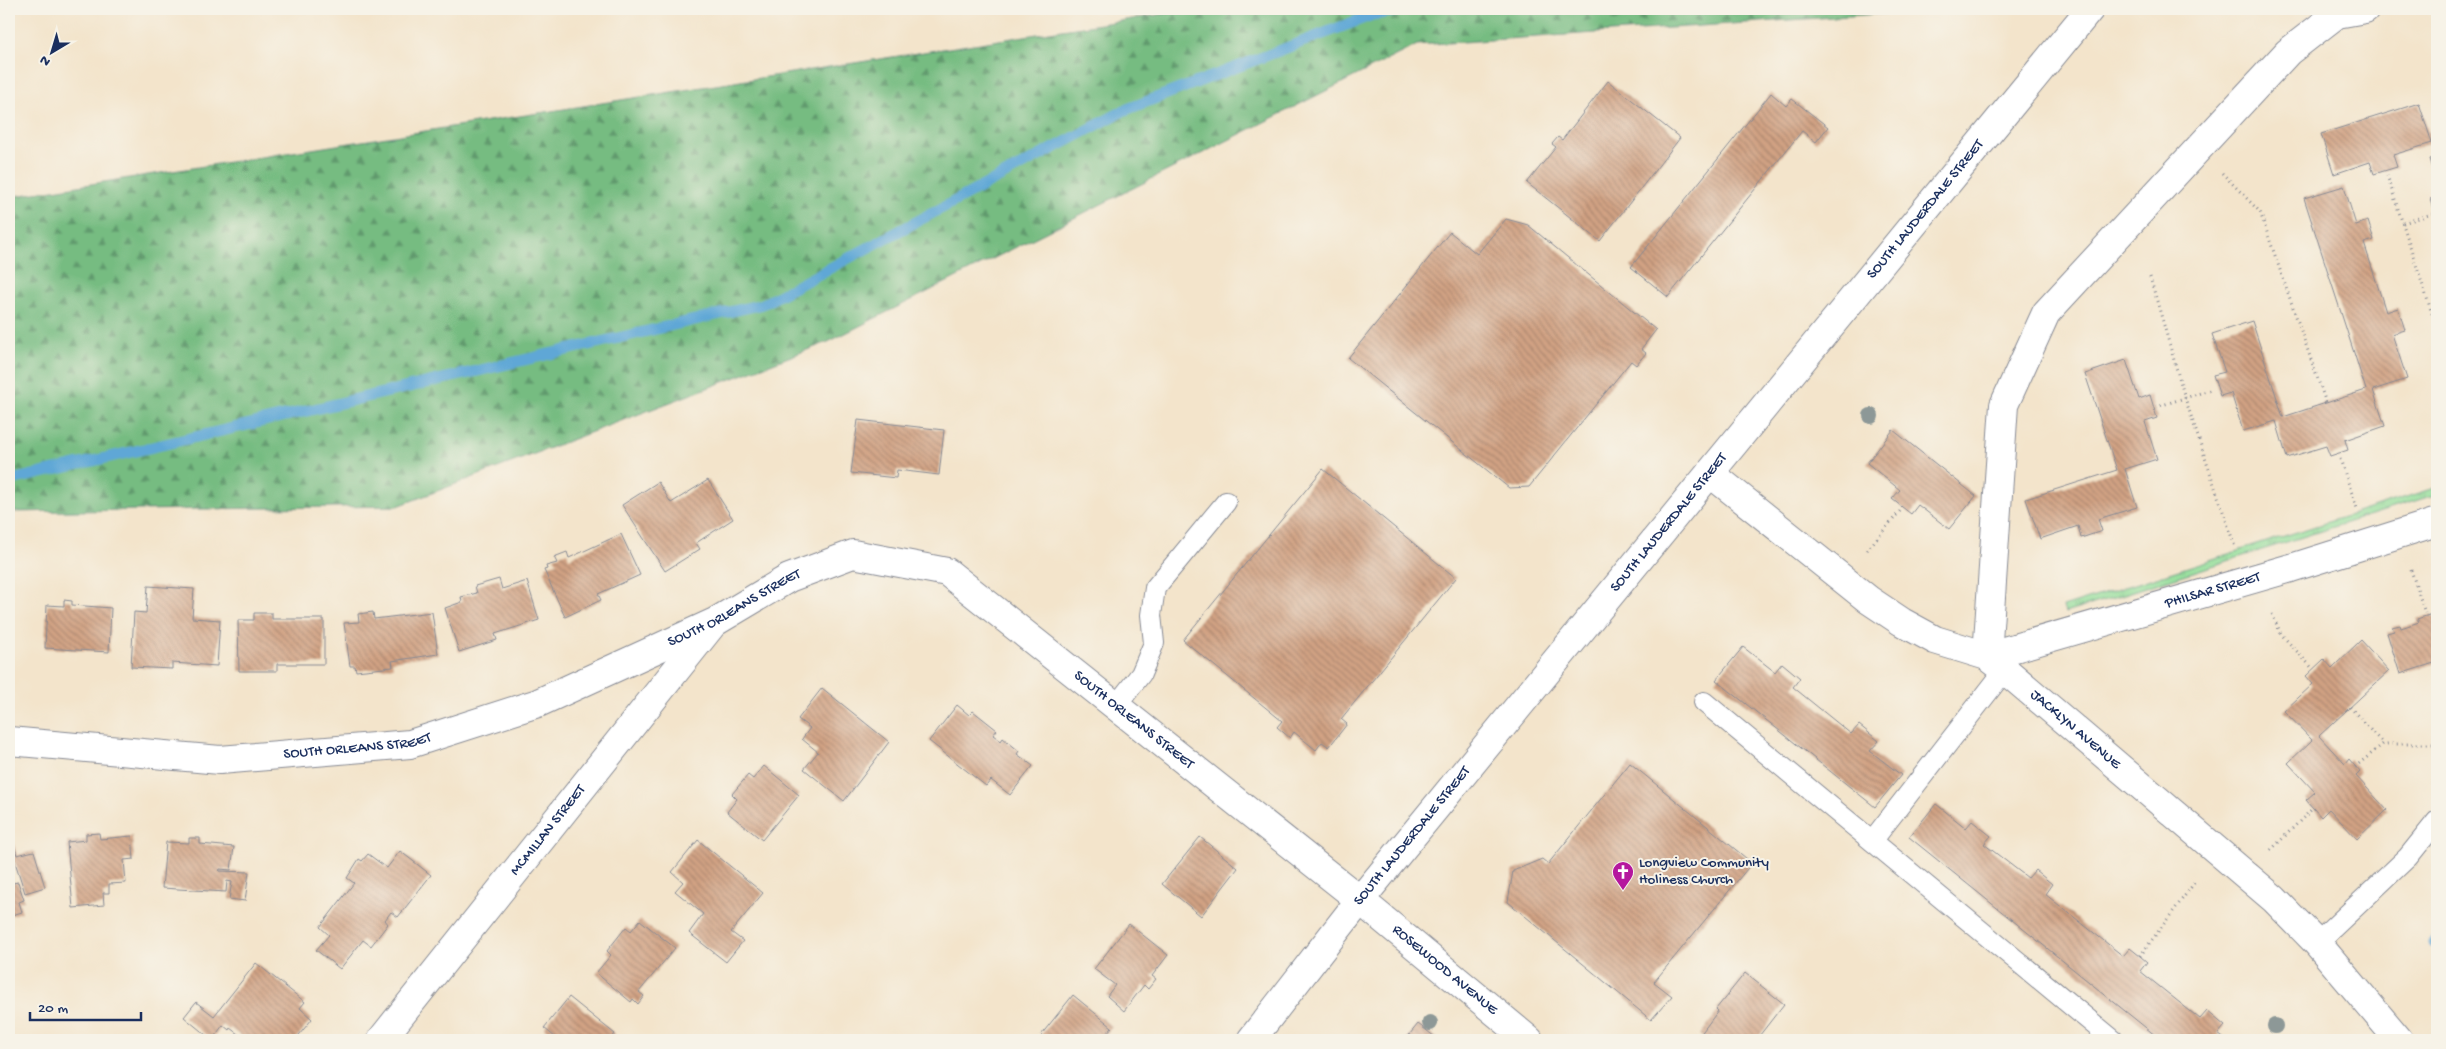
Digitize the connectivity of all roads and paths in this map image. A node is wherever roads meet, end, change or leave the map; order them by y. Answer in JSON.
{"nodes":[{"id":1,"x":2090,"y":9,"type":"edge"},
{"id":2,"x":2365,"y":9,"type":"edge"},
{"id":3,"x":2198,"y":148,"type":"junction"},
{"id":4,"x":2387,"y":175,"type":"dead end"},
{"id":5,"x":2432,"y":214,"type":"dead end"},
{"id":6,"x":2403,"y":223,"type":"junction"},
{"id":7,"x":2150,"y":277,"type":"dead end"},
{"id":8,"x":2435,"y":316,"type":"edge"},
{"id":9,"x":2437,"y":329,"type":"edge"},
{"id":10,"x":2213,"y":389,"type":"dead end"},
{"id":11,"x":2185,"y":398,"type":"junction"},
{"id":12,"x":2326,"y":403,"type":"dead end"},
{"id":13,"x":2156,"y":407,"type":"dead end"},
{"id":14,"x":2340,"y":459,"type":"dead end"},
{"id":15,"x":1710,"y":473,"type":"junction"},
{"id":16,"x":1226,"y":502,"type":"dead end"},
{"id":17,"x":2357,"y":508,"type":"dead end"},
{"id":18,"x":1901,"y":510,"type":"dead end"},
{"id":19,"x":2437,"y":522,"type":"edge"},
{"id":20,"x":2235,"y":547,"type":"dead end"},
{"id":21,"x":1867,"y":550,"type":"dead end"},
{"id":22,"x":2411,"y":570,"type":"dead end"},
{"id":23,"x":2425,"y":613,"type":"dead end"},
{"id":24,"x":2272,"y":614,"type":"dead end"},
{"id":25,"x":715,"y":622,"type":"junction"},
{"id":26,"x":1996,"y":663,"type":"junction"},
{"id":27,"x":2313,"y":669,"type":"dead end"},
{"id":28,"x":1704,"y":702,"type":"dead end"},
{"id":29,"x":1116,"y":706,"type":"junction"},
{"id":30,"x":2350,"y":707,"type":"dead end"},
{"id":31,"x":9,"y":740,"type":"edge"},
{"id":32,"x":2383,"y":744,"type":"junction"},
{"id":33,"x":2437,"y":744,"type":"edge"},
{"id":34,"x":2355,"y":767,"type":"dead end"},
{"id":35,"x":2313,"y":808,"type":"dead end"},
{"id":36,"x":2437,"y":821,"type":"edge"},
{"id":37,"x":1872,"y":841,"type":"junction"},
{"id":38,"x":2272,"y":850,"type":"dead end"},
{"id":39,"x":2195,"y":882,"type":"dead end"},
{"id":40,"x":1360,"y":900,"type":"junction"},
{"id":41,"x":2317,"y":943,"type":"junction"},
{"id":42,"x":2140,"y":956,"type":"dead end"},
{"id":43,"x":381,"y":1040,"type":"edge"},
{"id":44,"x":1252,"y":1040,"type":"edge"},
{"id":45,"x":1529,"y":1040,"type":"edge"},
{"id":46,"x":2113,"y":1040,"type":"edge"},
{"id":47,"x":2399,"y":1040,"type":"edge"}],
"edges":[{"from":1,"to":15,"type":"street","name":"SOUTH LAUDERDALE STREET"},
{"from":2,"to":3,"type":"street"},
{"from":3,"to":12,"type":"path"},
{"from":3,"to":26,"type":"street"},
{"from":4,"to":6,"type":"path"},
{"from":5,"to":6,"type":"path"},
{"from":6,"to":8,"type":"path"},
{"from":7,"to":11,"type":"path"},
{"from":8,"to":9,"type":"path"},
{"from":10,"to":11,"type":"path"},
{"from":11,"to":13,"type":"path"},
{"from":11,"to":20,"type":"path"},
{"from":14,"to":17,"type":"path"},
{"from":15,"to":26,"type":"street","name":"JACKLYN AVENUE"},
{"from":15,"to":40,"type":"street","name":"SOUTH LAUDERDALE STREET"},
{"from":16,"to":29,"type":"lane"},
{"from":18,"to":21,"type":"path"},
{"from":19,"to":26,"type":"street","name":"PHILSAR STREET"},
{"from":22,"to":23,"type":"path"},
{"from":24,"to":27,"type":"path"},
{"from":25,"to":29,"type":"street","name":"SOUTH ORLEANS STREET"},
{"from":25,"to":31,"type":"street","name":"SOUTH ORLEANS STREET"},
{"from":25,"to":43,"type":"street","name":"MCMILLAN STREET"},
{"from":26,"to":37,"type":"lane"},
{"from":26,"to":41,"type":"street","name":"JACKLYN AVENUE"},
{"from":28,"to":37,"type":"lane"},
{"from":29,"to":40,"type":"street","name":"SOUTH ORLEANS STREET"},
{"from":30,"to":32,"type":"path"},
{"from":32,"to":33,"type":"path"},
{"from":32,"to":34,"type":"path"},
{"from":35,"to":38,"type":"path"},
{"from":36,"to":41,"type":"lane"},
{"from":37,"to":46,"type":"lane"},
{"from":39,"to":42,"type":"path"},
{"from":40,"to":44,"type":"street","name":"SOUTH LAUDERDALE STREET"},
{"from":40,"to":45,"type":"street","name":"ROSEWOOD AVENUE"},
{"from":41,"to":47,"type":"street","name":"JACKLYN AVENUE"}]}
